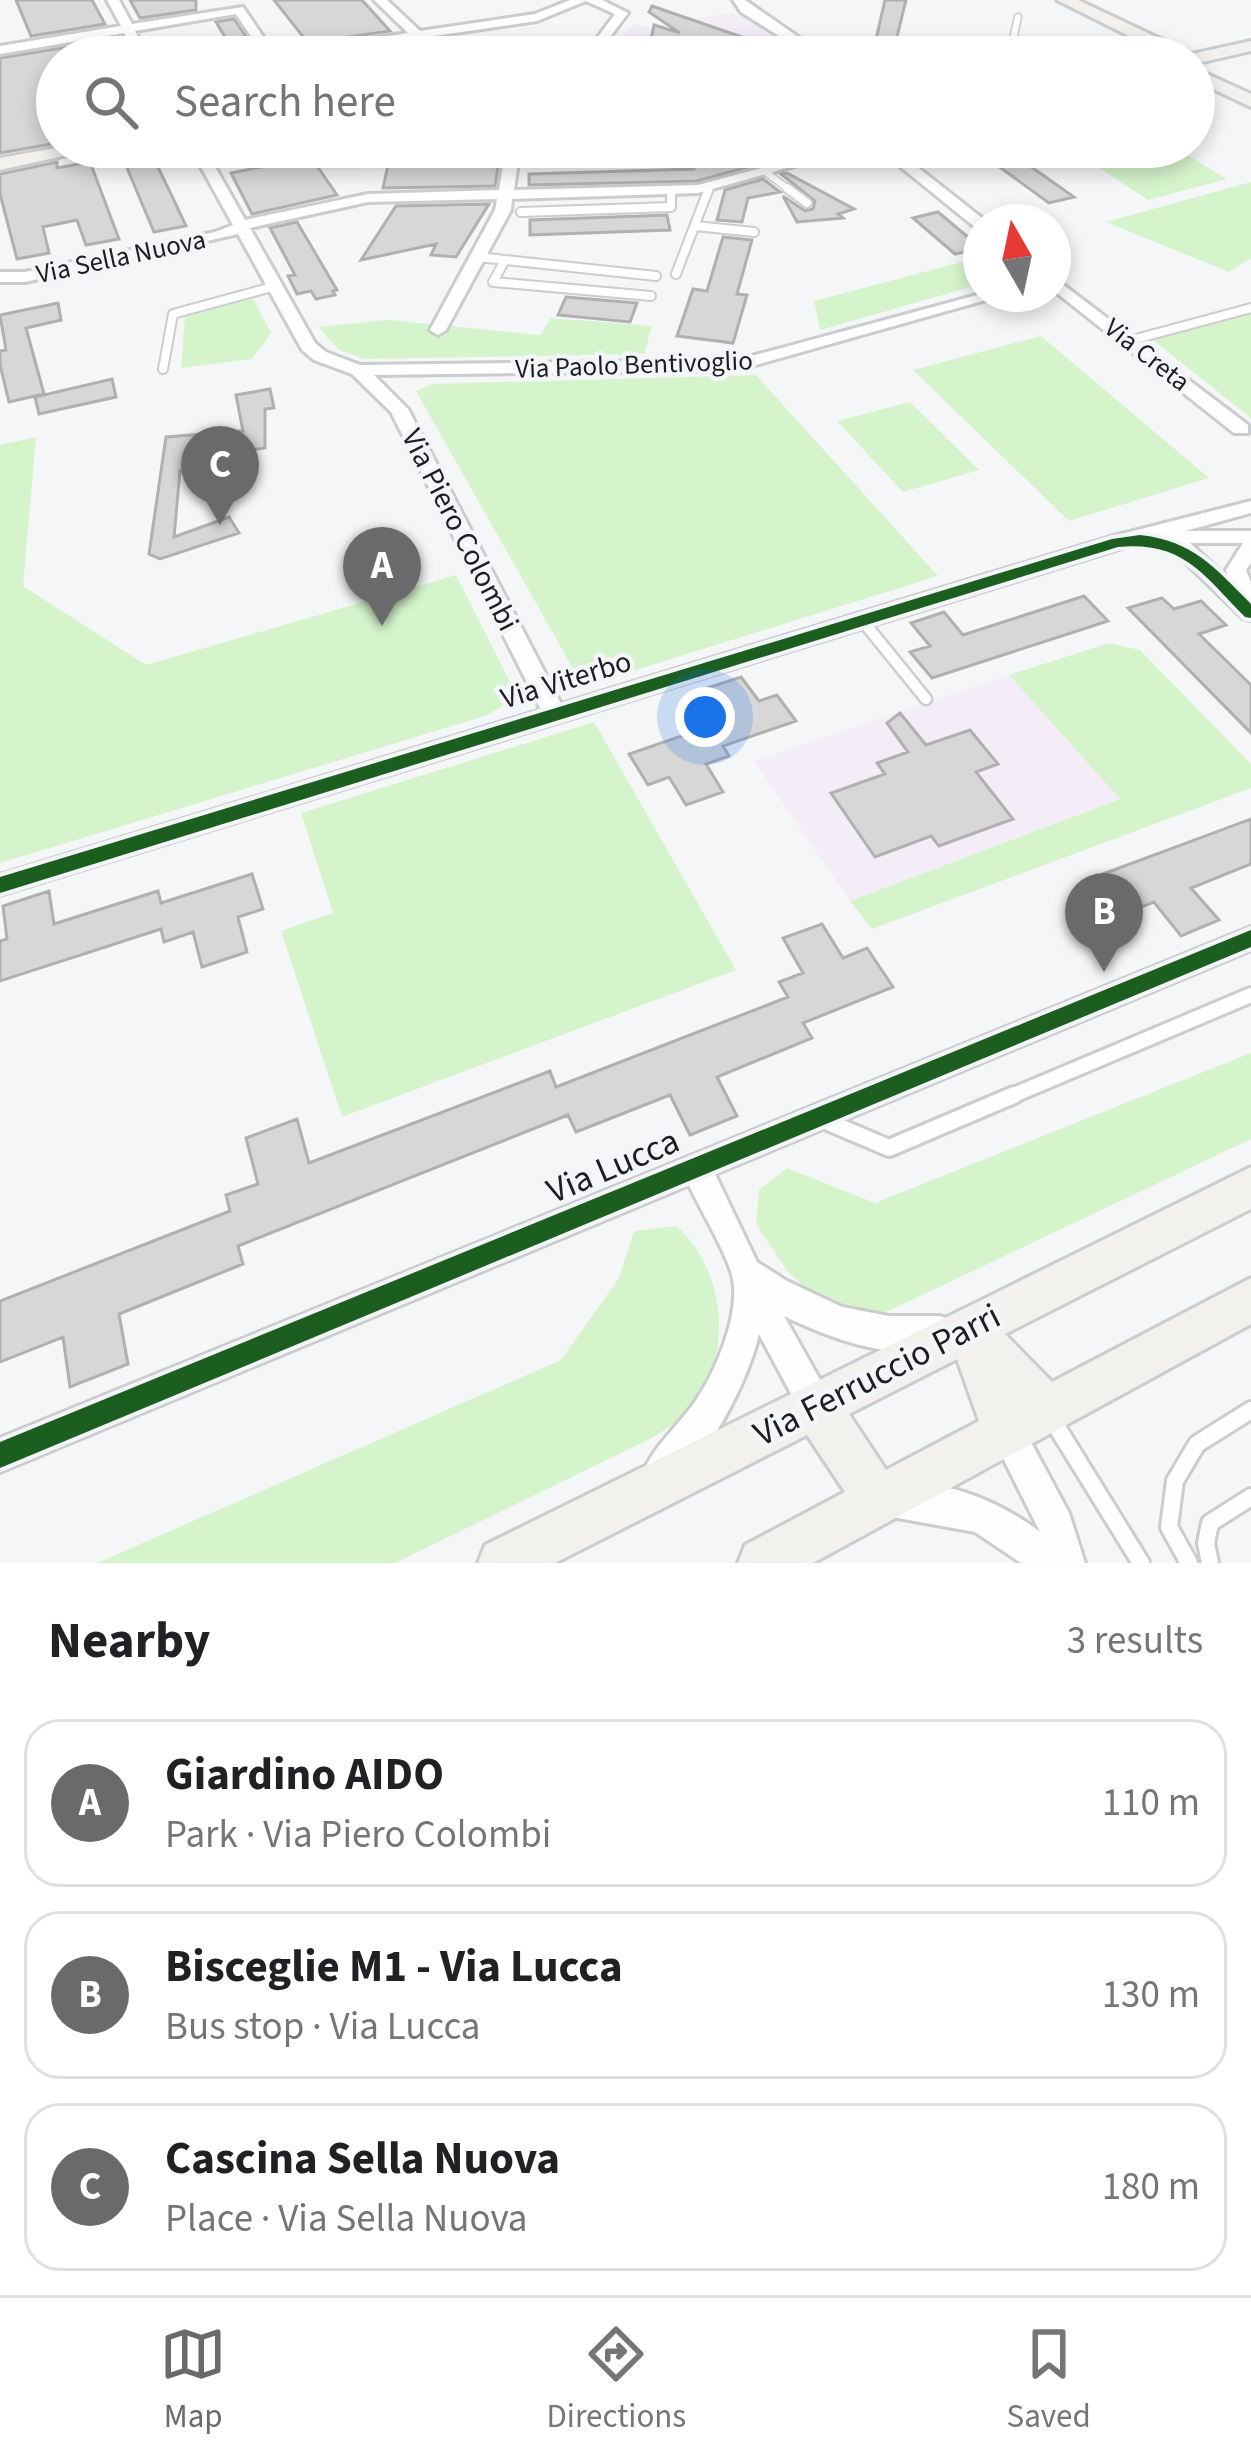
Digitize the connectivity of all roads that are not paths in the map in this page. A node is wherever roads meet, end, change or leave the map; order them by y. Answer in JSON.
{"nodes":[{"id":1,"x":113,"y":0,"type":"edge"},
{"id":2,"x":380,"y":0,"type":"edge"},
{"id":3,"x":581,"y":0,"type":"edge"},
{"id":4,"x":592,"y":0,"type":"edge"},
{"id":5,"x":740,"y":0,"type":"edge"},
{"id":6,"x":1044,"y":0,"type":"edge"},
{"id":7,"x":1065,"y":0,"type":"edge"},
{"id":8,"x":1018,"y":17,"type":"dead end"},
{"id":9,"x":128,"y":28,"type":"junction"},
{"id":10,"x":413,"y":33,"type":"junction"},
{"id":11,"x":81,"y":36,"type":"edge"},
{"id":12,"x":132,"y":36,"type":"edge"},
{"id":13,"x":257,"y":36,"type":"edge"},
{"id":14,"x":395,"y":36,"type":"edge"},
{"id":15,"x":416,"y":36,"type":"edge"},
{"id":16,"x":605,"y":36,"type":"edge"},
{"id":17,"x":788,"y":36,"type":"edge"},
{"id":18,"x":1017,"y":36,"type":"edge"},
{"id":19,"x":1117,"y":36,"type":"edge"},
{"id":20,"x":1141,"y":36,"type":"edge"},
{"id":21,"x":36,"y":44,"type":"edge"},
{"id":22,"x":1251,"y":46,"type":"edge"},
{"id":23,"x":0,"y":50,"type":"edge"},
{"id":24,"x":1215,"y":55,"type":"edge"},
{"id":25,"x":1215,"y":70,"type":"edge"},
{"id":26,"x":1215,"y":83,"type":"edge"},
{"id":27,"x":1251,"y":88,"type":"edge"},
{"id":28,"x":1251,"y":101,"type":"edge"},
{"id":29,"x":36,"y":157,"type":"edge"},
{"id":30,"x":0,"y":164,"type":"edge"},
{"id":31,"x":208,"y":168,"type":"edge"},
{"id":32,"x":511,"y":168,"type":"edge"},
{"id":33,"x":775,"y":168,"type":"edge"},
{"id":34,"x":909,"y":168,"type":"edge"},
{"id":35,"x":764,"y":171,"type":"junction"},
{"id":36,"x":710,"y":185,"type":"junction"},
{"id":37,"x":508,"y":196,"type":"junction"},
{"id":38,"x":546,"y":203,"type":"junction"},
{"id":39,"x":807,"y":203,"type":"dead end"},
{"id":40,"x":963,"y":211,"type":"edge"},
{"id":41,"x":521,"y":212,"type":"dead end"},
{"id":42,"x":240,"y":226,"type":"junction"},
{"id":43,"x":695,"y":226,"type":"junction"},
{"id":44,"x":754,"y":232,"type":"dead end"},
{"id":45,"x":478,"y":257,"type":"junction"},
{"id":46,"x":505,"y":260,"type":"junction"},
{"id":47,"x":676,"y":274,"type":"dead end"},
{"id":48,"x":656,"y":275,"type":"dead end"},
{"id":49,"x":0,"y":278,"type":"edge"},
{"id":50,"x":272,"y":287,"type":"junction"},
{"id":51,"x":651,"y":296,"type":"dead end"},
{"id":52,"x":1071,"y":296,"type":"edge"},
{"id":53,"x":963,"y":304,"type":"edge"},
{"id":54,"x":1251,"y":308,"type":"edge"},
{"id":55,"x":438,"y":330,"type":"dead end"},
{"id":56,"x":1128,"y":340,"type":"junction"},
{"id":57,"x":163,"y":369,"type":"dead end"},
{"id":58,"x":358,"y":370,"type":"junction"},
{"id":59,"x":403,"y":373,"type":"junction"},
{"id":60,"x":399,"y":410,"type":"junction"},
{"id":61,"x":1241,"y":429,"type":"dead end"},
{"id":62,"x":1251,"y":489,"type":"edge"},
{"id":63,"x":1251,"y":507,"type":"edge"},
{"id":64,"x":1213,"y":513,"type":"junction"},
{"id":65,"x":1150,"y":536,"type":"junction"},
{"id":66,"x":1251,"y":537,"type":"edge"},
{"id":67,"x":1251,"y":547,"type":"edge"},
{"id":68,"x":1251,"y":612,"type":"edge"},
{"id":69,"x":862,"y":620,"type":"junction"},
{"id":70,"x":926,"y":699,"type":"dead end"},
{"id":71,"x":555,"y":715,"type":"junction"},
{"id":72,"x":0,"y":885,"type":"edge"},
{"id":73,"x":1251,"y":938,"type":"edge"},
{"id":74,"x":1251,"y":994,"type":"edge"},
{"id":75,"x":818,"y":1118,"type":"junction"},
{"id":76,"x":696,"y":1168,"type":"junction"},
{"id":77,"x":1251,"y":1187,"type":"edge"},
{"id":78,"x":749,"y":1271,"type":"junction"},
{"id":79,"x":1251,"y":1300,"type":"edge"},
{"id":80,"x":969,"y":1329,"type":"junction"},
{"id":81,"x":816,"y":1406,"type":"junction"},
{"id":82,"x":1251,"y":1410,"type":"edge"},
{"id":83,"x":1027,"y":1421,"type":"junction"},
{"id":84,"x":0,"y":1455,"type":"edge"},
{"id":85,"x":641,"y":1494,"type":"junction"},
{"id":86,"x":1251,"y":1497,"type":"edge"},
{"id":87,"x":879,"y":1502,"type":"junction"},
{"id":88,"x":503,"y":1563,"type":"edge"},
{"id":89,"x":763,"y":1563,"type":"edge"},
{"id":90,"x":1048,"y":1563,"type":"edge"},
{"id":91,"x":1067,"y":1563,"type":"edge"},
{"id":92,"x":1141,"y":1563,"type":"edge"},
{"id":93,"x":1189,"y":1563,"type":"edge"},
{"id":94,"x":1210,"y":1563,"type":"edge"}],
"edges":[{"from":1,"to":9,"type":"street"},
{"from":2,"to":10,"type":"street"},
{"from":3,"to":10,"type":"street"},
{"from":4,"to":16,"type":"street"},
{"from":5,"to":17,"type":"street"},
{"from":6,"to":19,"type":"main road"},
{"from":7,"to":20,"type":"main road"},
{"from":8,"to":18,"type":"lane"},
{"from":9,"to":11,"type":"street"},
{"from":9,"to":12,"type":"street"},
{"from":9,"to":13,"type":"street"},
{"from":10,"to":14,"type":"street"},
{"from":10,"to":15,"type":"street"},
{"from":21,"to":23,"type":"street"},
{"from":22,"to":24,"type":"main road"},
{"from":25,"to":27,"type":"main road"},
{"from":26,"to":28,"type":"main road"},
{"from":29,"to":30,"type":"main road"},
{"from":31,"to":42,"type":"street","name":"Via Sella Nuova"},
{"from":32,"to":37,"type":"street"},
{"from":33,"to":35,"type":"street"},
{"from":34,"to":40,"type":"street"},
{"from":35,"to":36,"type":"street"},
{"from":35,"to":39,"type":"lane"},
{"from":36,"to":38,"type":"street"},
{"from":36,"to":43,"type":"lane"},
{"from":37,"to":38,"type":"street"},
{"from":37,"to":42,"type":"street"},
{"from":37,"to":45,"type":"street"},
{"from":38,"to":41,"type":"lane"},
{"from":42,"to":49,"type":"street","name":"Via Sella Nuova"},
{"from":42,"to":50,"type":"street","name":"Via Sella Nuova"},
{"from":43,"to":44,"type":"lane"},
{"from":43,"to":47,"type":"lane"},
{"from":45,"to":46,"type":"lane"},
{"from":45,"to":55,"type":"street"},
{"from":46,"to":48,"type":"lane"},
{"from":46,"to":51,"type":"lane"},
{"from":50,"to":57,"type":"lane"},
{"from":50,"to":58,"type":"street","name":"Via Sella Nuova"},
{"from":52,"to":56,"type":"street","name":"Via Creta"},
{"from":53,"to":59,"type":"street","name":"Via Paolo Bentivoglio"},
{"from":54,"to":56,"type":"lane"},
{"from":56,"to":61,"type":"street","name":"Via Creta"},
{"from":58,"to":59,"type":"street","name":"Via Sella Nuova"},
{"from":58,"to":60,"type":"street","name":"Via Piero Colombi"},
{"from":59,"to":60,"type":"street","name":"Via Piero Colombi"},
{"from":60,"to":71,"type":"street","name":"Via Piero Colombi"},
{"from":62,"to":64,"type":"street","name":"Via Viterbo"},
{"from":63,"to":64,"type":"street","name":"Via Viterbo"},
{"from":64,"to":65,"type":"street","name":"Via Viterbo"},
{"from":65,"to":66,"type":"street","name":"Via Viterbo"},
{"from":65,"to":68,"type":"street"},
{"from":65,"to":69,"type":"street","name":"Via Viterbo"},
{"from":67,"to":68,"type":"street"},
{"from":69,"to":70,"type":"lane"},
{"from":69,"to":71,"type":"street","name":"Via Viterbo"},
{"from":71,"to":72,"type":"street","name":"Via Viterbo"},
{"from":73,"to":75,"type":"street","name":"Via Lucca"},
{"from":74,"to":75,"type":"lane"},
{"from":75,"to":76,"type":"street","name":"Via Lucca"},
{"from":76,"to":78,"type":"street","name":"Via Lucca"},
{"from":76,"to":84,"type":"street","name":"Via Lucca"},
{"from":77,"to":80,"type":"main road","name":"Via Ferruccio Parri"},
{"from":78,"to":80,"type":"street","name":"Via Lucca"},
{"from":78,"to":81,"type":"street","name":"Via Lucca"},
{"from":78,"to":85,"type":"street"},
{"from":79,"to":83,"type":"main road"},
{"from":80,"to":81,"type":"main road","name":"Via Ferruccio Parri"},
{"from":80,"to":83,"type":"main road"},
{"from":81,"to":85,"type":"main road","name":"Via Ferruccio Parri"},
{"from":81,"to":87,"type":"main road"},
{"from":82,"to":93,"type":"lane"},
{"from":83,"to":87,"type":"main road"},
{"from":83,"to":91,"type":"street"},
{"from":83,"to":92,"type":"lane"},
{"from":85,"to":88,"type":"main road","name":"Via Ferruccio Parri"},
{"from":86,"to":94,"type":"lane"},
{"from":87,"to":89,"type":"main road"},
{"from":87,"to":90,"type":"street"}]}
